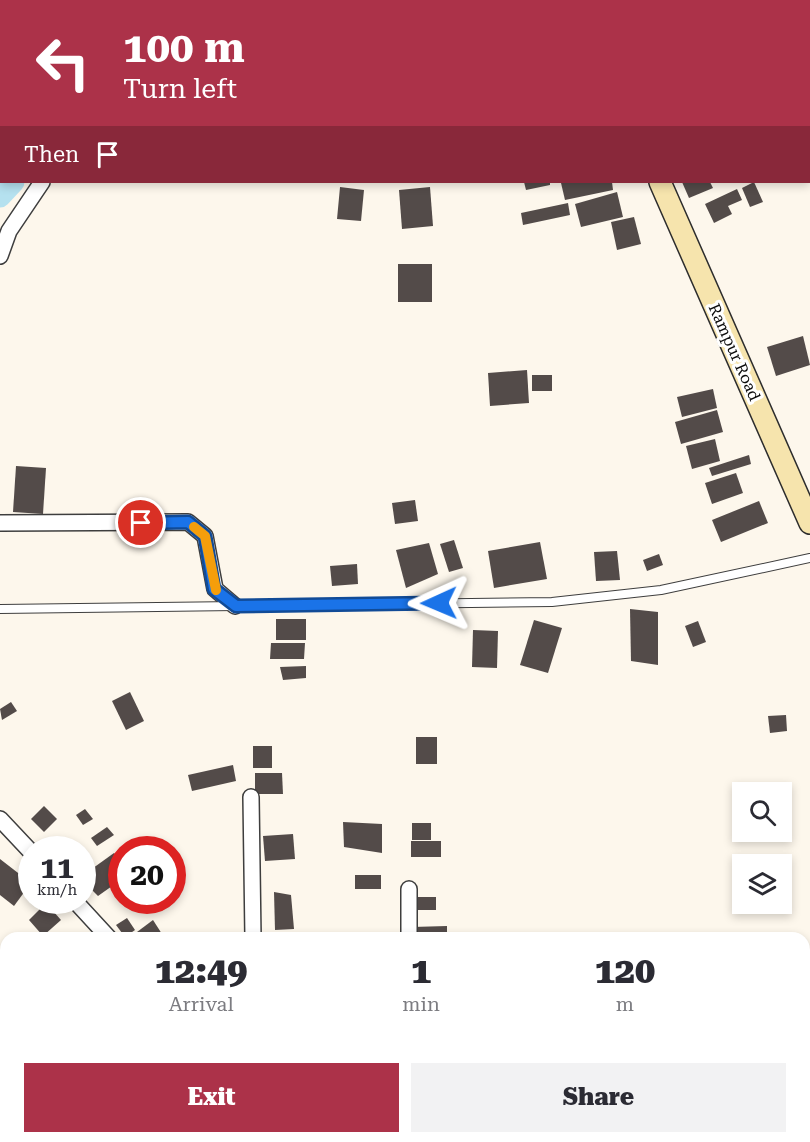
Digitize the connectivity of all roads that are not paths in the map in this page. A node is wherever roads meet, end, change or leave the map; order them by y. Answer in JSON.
{"nodes":[{"id":1,"x":41,"y":183,"type":"edge"},
{"id":2,"x":660,"y":183,"type":"edge"},
{"id":3,"x":0,"y":256,"type":"edge"},
{"id":4,"x":0,"y":523,"type":"edge"},
{"id":5,"x":810,"y":523,"type":"edge"},
{"id":6,"x":810,"y":558,"type":"edge"},
{"id":7,"x":236,"y":606,"type":"junction"},
{"id":8,"x":0,"y":609,"type":"edge"},
{"id":9,"x":251,"y":797,"type":"dead end"},
{"id":10,"x":0,"y":819,"type":"edge"},
{"id":11,"x":18,"y":838,"type":"edge"},
{"id":12,"x":409,"y":889,"type":"dead end"},
{"id":13,"x":87,"y":914,"type":"edge"},
{"id":14,"x":103,"y":932,"type":"edge"},
{"id":15,"x":253,"y":932,"type":"edge"},
{"id":16,"x":409,"y":932,"type":"edge"}],
"edges":[{"from":1,"to":3,"type":"street"},
{"from":2,"to":5,"type":"main road","name":"Rampur Road"},
{"from":4,"to":7,"type":"street"},
{"from":6,"to":7,"type":"lane"},
{"from":7,"to":8,"type":"lane"},
{"from":9,"to":15,"type":"street"},
{"from":10,"to":11,"type":"street"},
{"from":12,"to":16,"type":"street"},
{"from":13,"to":14,"type":"street"}]}
